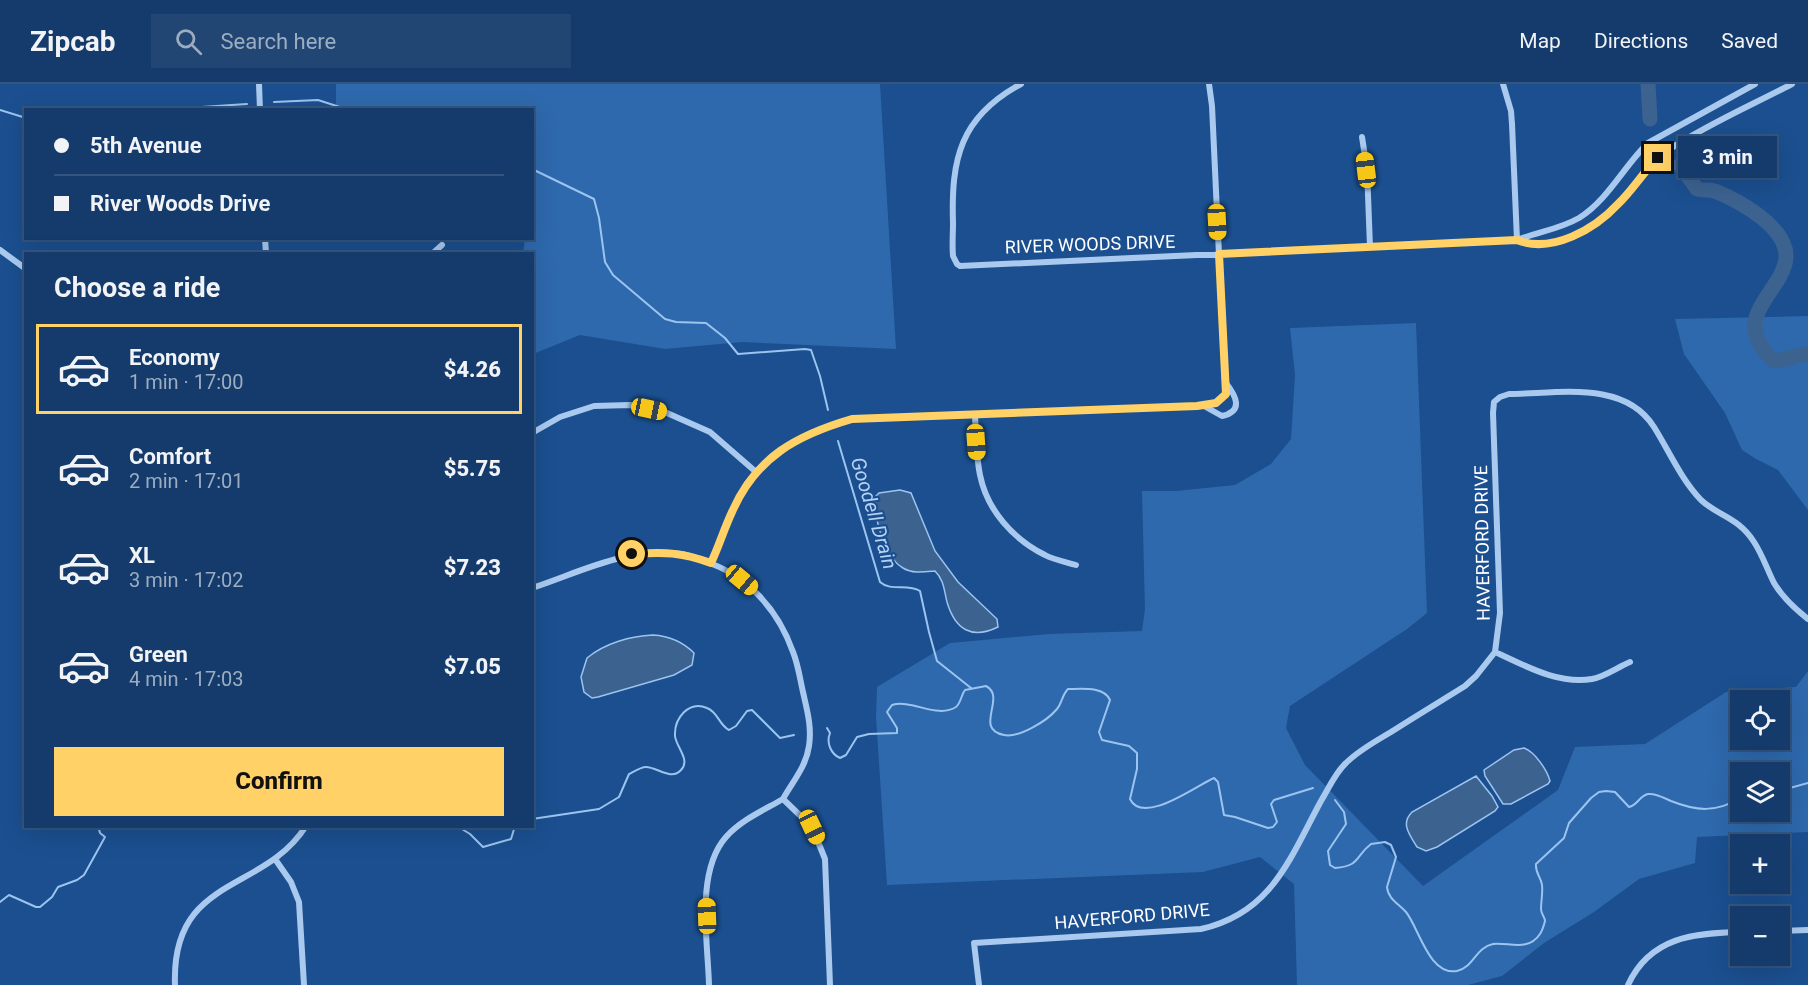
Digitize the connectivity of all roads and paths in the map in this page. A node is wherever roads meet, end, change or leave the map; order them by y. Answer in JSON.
{"nodes":[{"id":1,"x":259,"y":84,"type":"edge"},
{"id":2,"x":1021,"y":84,"type":"edge"},
{"id":3,"x":1209,"y":84,"type":"edge"},
{"id":4,"x":1503,"y":84,"type":"edge"},
{"id":5,"x":1755,"y":84,"type":"edge"},
{"id":6,"x":1792,"y":84,"type":"edge"},
{"id":7,"x":260,"y":108,"type":"edge"},
{"id":8,"x":1362,"y":137,"type":"dead end"},
{"id":9,"x":1517,"y":240,"type":"junction"},
{"id":10,"x":442,"y":245,"type":"dead end"},
{"id":11,"x":1370,"y":247,"type":"junction"},
{"id":12,"x":0,"y":250,"type":"edge"},
{"id":13,"x":434,"y":252,"type":"edge"},
{"id":14,"x":1219,"y":254,"type":"junction"},
{"id":15,"x":24,"y":268,"type":"edge"},
{"id":16,"x":1225,"y":382,"type":"junction"},
{"id":17,"x":1204,"y":406,"type":"junction"},
{"id":18,"x":975,"y":415,"type":"junction"},
{"id":19,"x":534,"y":432,"type":"edge"},
{"id":20,"x":756,"y":472,"type":"junction"},
{"id":21,"x":711,"y":563,"type":"junction"},
{"id":22,"x":1076,"y":565,"type":"dead end"},
{"id":23,"x":534,"y":587,"type":"edge"},
{"id":24,"x":1808,"y":619,"type":"edge"},
{"id":25,"x":1495,"y":652,"type":"junction"},
{"id":26,"x":1630,"y":662,"type":"dead end"},
{"id":27,"x":783,"y":799,"type":"junction"},
{"id":28,"x":304,"y":828,"type":"edge"},
{"id":29,"x":275,"y":858,"type":"junction"},
{"id":30,"x":1808,"y":930,"type":"edge"},
{"id":31,"x":1790,"y":931,"type":"edge"},
{"id":32,"x":1730,"y":932,"type":"edge"},
{"id":33,"x":175,"y":985,"type":"edge"},
{"id":34,"x":304,"y":985,"type":"edge"},
{"id":35,"x":709,"y":985,"type":"edge"},
{"id":36,"x":830,"y":985,"type":"edge"},
{"id":37,"x":979,"y":985,"type":"edge"},
{"id":38,"x":1628,"y":985,"type":"edge"}],
"edges":[{"from":1,"to":7,"type":"street"},
{"from":2,"to":14,"type":"street","name":"RIVER WOODS DRIVE"},
{"from":3,"to":14,"type":"street"},
{"from":4,"to":9,"type":"street"},
{"from":5,"to":9,"type":"street","name":"RIVER WOODS DRIVE"},
{"from":6,"to":9,"type":"street","name":"RIVER WOODS DRIVE"},
{"from":8,"to":11,"type":"street"},
{"from":9,"to":11,"type":"street","name":"RIVER WOODS DRIVE"},
{"from":10,"to":13,"type":"street"},
{"from":11,"to":14,"type":"street","name":"RIVER WOODS DRIVE"},
{"from":12,"to":15,"type":"street"},
{"from":14,"to":16,"type":"street"},
{"from":16,"to":17,"type":"street"},
{"from":16,"to":17,"type":"street"},
{"from":17,"to":18,"type":"street"},
{"from":18,"to":20,"type":"street"},
{"from":18,"to":22,"type":"street"},
{"from":19,"to":20,"type":"street"},
{"from":20,"to":21,"type":"street"},
{"from":21,"to":23,"type":"street"},
{"from":21,"to":27,"type":"street"},
{"from":24,"to":25,"type":"street","name":"HAVERFORD DRIVE"},
{"from":25,"to":26,"type":"street"},
{"from":25,"to":37,"type":"street","name":"HAVERFORD DRIVE"},
{"from":27,"to":35,"type":"street"},
{"from":27,"to":36,"type":"street"},
{"from":28,"to":29,"type":"street"},
{"from":29,"to":33,"type":"street"},
{"from":29,"to":34,"type":"street"},
{"from":30,"to":31,"type":"street"},
{"from":32,"to":38,"type":"street"}]}
